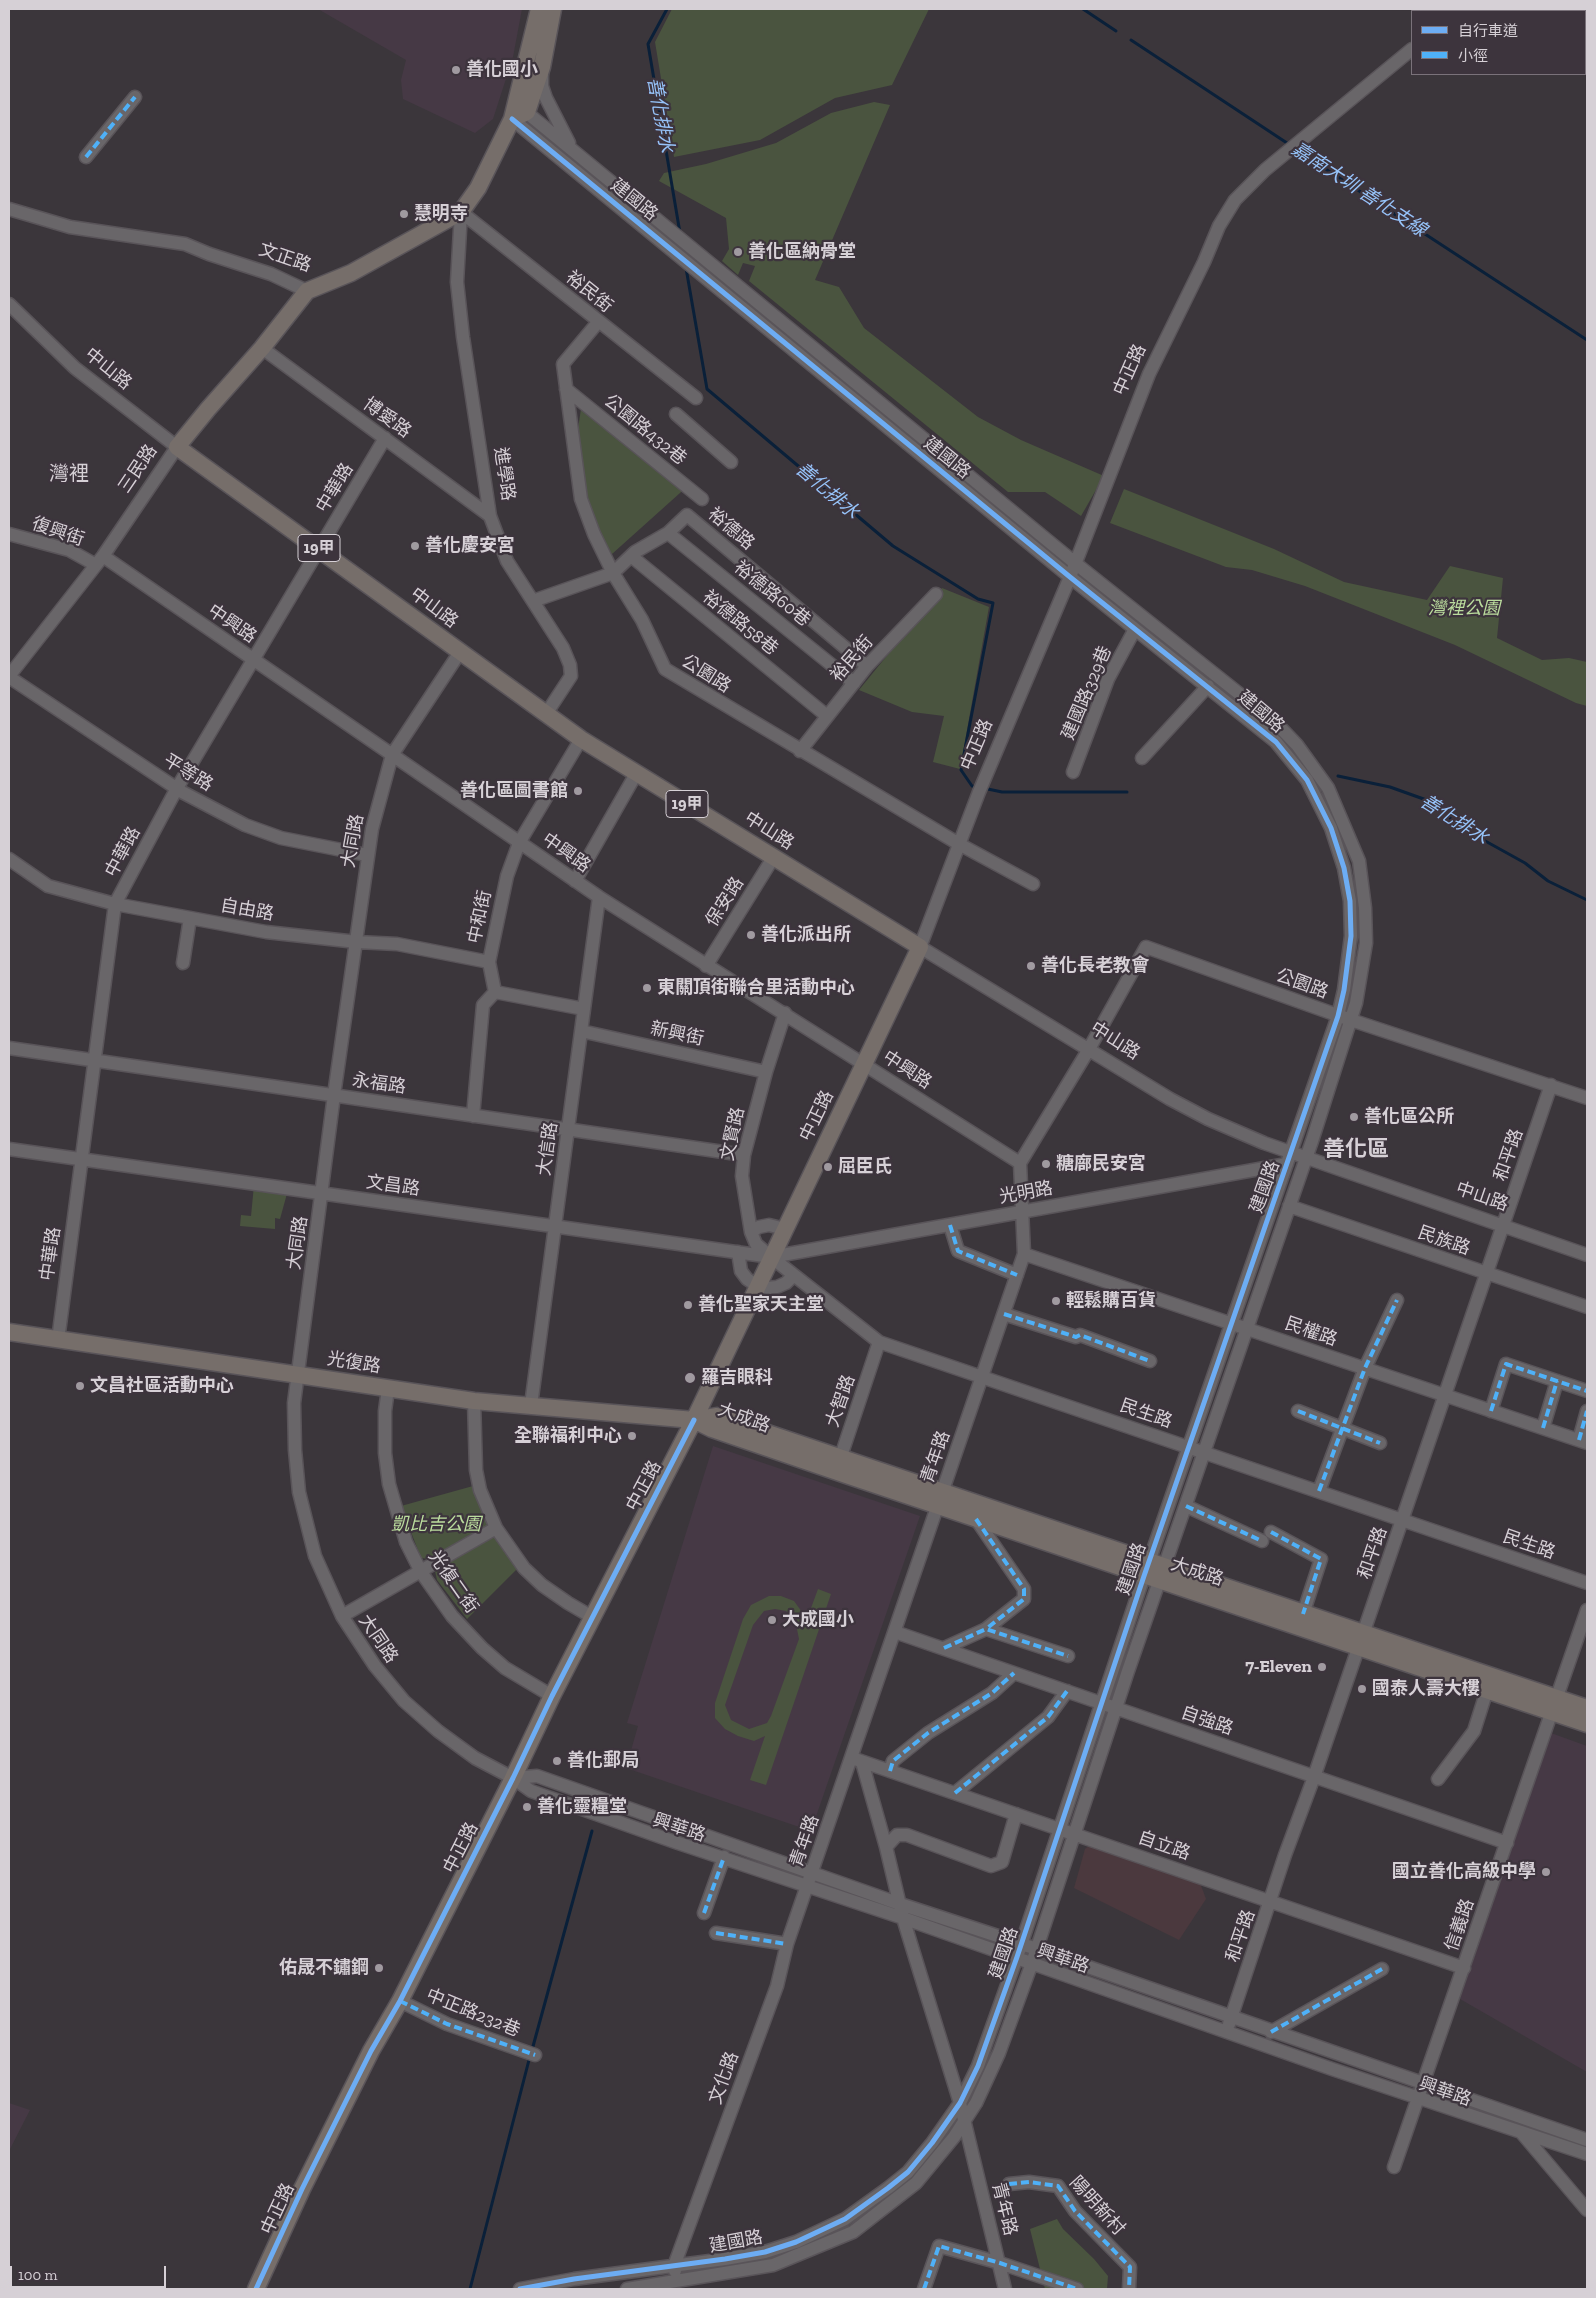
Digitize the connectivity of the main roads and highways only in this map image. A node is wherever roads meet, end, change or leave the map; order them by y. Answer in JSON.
{"nodes":[{"id":1,"x":539,"y":9,"type":"edge"},
{"id":2,"x":553,"y":9,"type":"edge"},
{"id":3,"x":518,"y":111,"type":"junction"},
{"id":4,"x":307,"y":290,"type":"joint"},
{"id":5,"x":177,"y":448,"type":"joint"},
{"id":6,"x":920,"y":947,"type":"joint"},
{"id":7,"x":9,"y":1332,"type":"edge"},
{"id":8,"x":694,"y":1420,"type":"junction"},
{"id":9,"x":940,"y":1499,"type":"junction"},
{"id":10,"x":1154,"y":1572,"type":"junction"},
{"id":11,"x":1361,"y":1640,"type":"junction"},
{"id":12,"x":1555,"y":1705,"type":"junction"},
{"id":13,"x":1587,"y":1708,"type":"edge"},
{"id":14,"x":1587,"y":1724,"type":"edge"},
{"id":15,"x":256,"y":2289,"type":"edge"}],
"edges":[{"from":1,"to":3,"type":"main road"},
{"from":2,"to":3,"type":"main road"},
{"from":3,"to":4,"type":"main road","name":"文正路"},
{"from":4,"to":5,"type":"main road","name":"三民路"},
{"from":5,"to":6,"type":"main road","name":"中山路","number":"19甲"},
{"from":6,"to":8,"type":"main road","name":"中正路"},
{"from":7,"to":8,"type":"main road","name":"光復路"},
{"from":8,"to":9,"type":"main road","name":"大成路"},
{"from":8,"to":15,"type":"main road","name":"中正路"},
{"from":9,"to":10,"type":"main road","name":"大成路"},
{"from":9,"to":10,"type":"main road","name":"大成路"},
{"from":10,"to":11,"type":"main road","name":"大成路"},
{"from":10,"to":11,"type":"main road","name":"大成路"},
{"from":11,"to":12,"type":"main road","name":"大成路"},
{"from":11,"to":12,"type":"main road","name":"大成路"},
{"from":12,"to":13,"type":"main road","name":"大成路"},
{"from":12,"to":14,"type":"main road","name":"大成路"}]}
